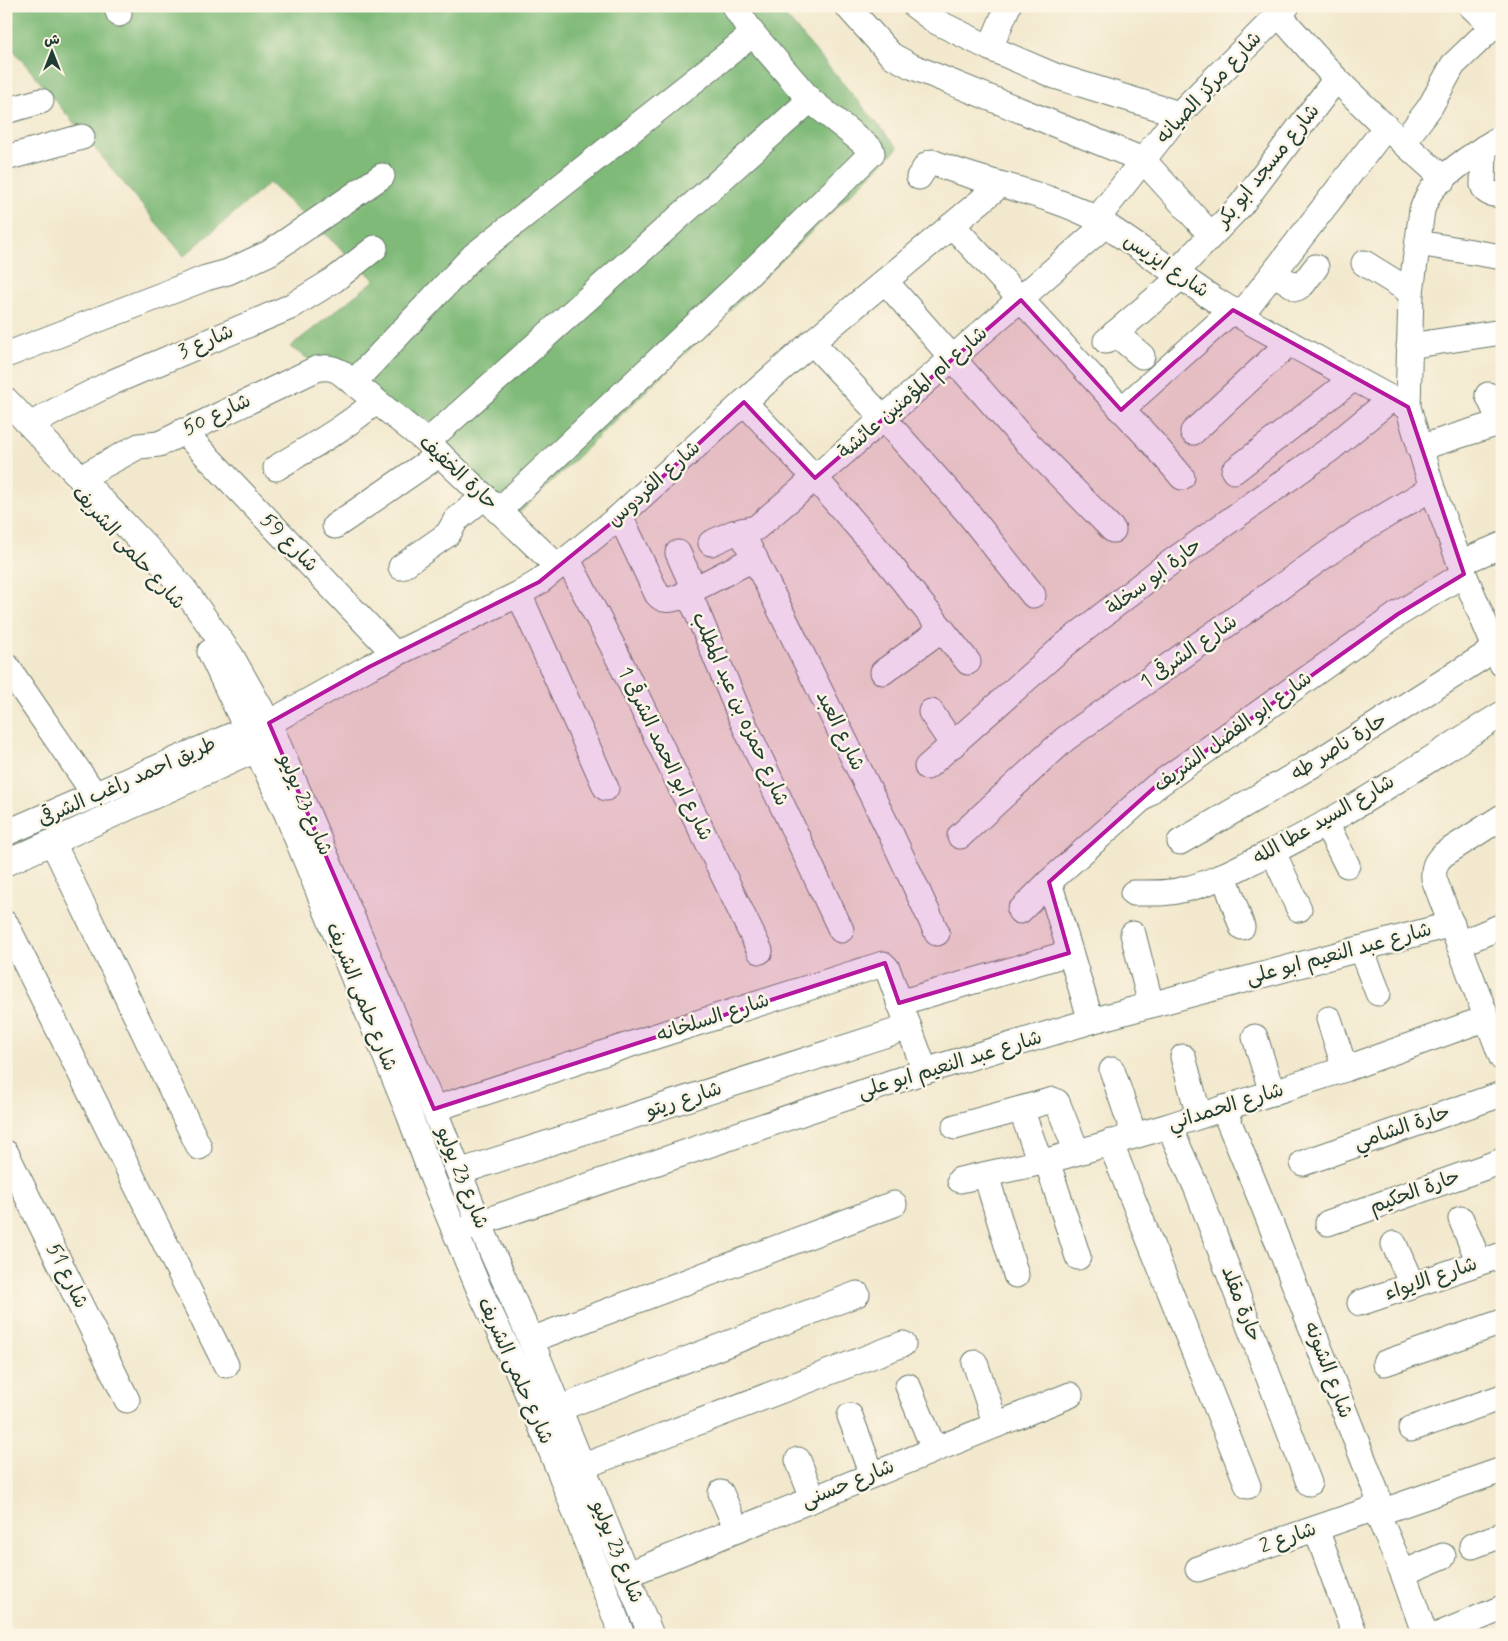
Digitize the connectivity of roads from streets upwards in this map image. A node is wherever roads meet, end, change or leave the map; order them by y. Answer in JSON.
{"nodes":[{"id":1,"x":734,"y":6,"type":"edge"},
{"id":2,"x":847,"y":6,"type":"edge"},
{"id":3,"x":915,"y":6,"type":"edge"},
{"id":4,"x":1008,"y":6,"type":"edge"},
{"id":5,"x":1471,"y":6,"type":"edge"},
{"id":6,"x":1283,"y":11,"type":"edge"},
{"id":7,"x":1498,"y":22,"type":"edge"},
{"id":8,"x":753,"y":34,"type":"junction"},
{"id":9,"x":990,"y":48,"type":"junction"},
{"id":10,"x":1336,"y":79,"type":"junction"},
{"id":11,"x":810,"y":100,"type":"junction"},
{"id":12,"x":41,"y":102,"type":"dead end"},
{"id":13,"x":6,"y":111,"type":"edge"},
{"id":14,"x":1179,"y":114,"type":"junction"},
{"id":15,"x":1395,"y":135,"type":"junction"},
{"id":16,"x":82,"y":137,"type":"dead end"},
{"id":17,"x":1493,"y":142,"type":"edge"},
{"id":18,"x":6,"y":158,"type":"edge"},
{"id":19,"x":1143,"y":160,"type":"junction"},
{"id":20,"x":382,"y":176,"type":"dead end"},
{"id":21,"x":919,"y":178,"type":"dead end"},
{"id":22,"x":1444,"y":179,"type":"junction"},
{"id":23,"x":1000,"y":185,"type":"junction"},
{"id":24,"x":1502,"y":195,"type":"edge"},
{"id":25,"x":1101,"y":222,"type":"junction"},
{"id":26,"x":952,"y":225,"type":"junction"},
{"id":27,"x":1212,"y":235,"type":"junction"},
{"id":28,"x":1418,"y":243,"type":"junction"},
{"id":29,"x":375,"y":248,"type":"dead end"},
{"id":30,"x":1502,"y":257,"type":"edge"},
{"id":31,"x":1364,"y":263,"type":"dead end"},
{"id":32,"x":1316,"y":267,"type":"dead end"},
{"id":33,"x":1274,"y":273,"type":"junction"},
{"id":34,"x":1179,"y":274,"type":"junction"},
{"id":35,"x":885,"y":281,"type":"junction"},
{"id":36,"x":1411,"y":292,"type":"junction"},
{"id":37,"x":1020,"y":300,"type":"junction"},
{"id":38,"x":1237,"y":313,"type":"junction"},
{"id":39,"x":1502,"y":332,"type":"edge"},
{"id":40,"x":812,"y":342,"type":"junction"},
{"id":41,"x":1289,"y":343,"type":"junction"},
{"id":42,"x":1409,"y":346,"type":"junction"},
{"id":43,"x":6,"y":355,"type":"edge"},
{"id":44,"x":1142,"y":356,"type":"dead end"},
{"id":45,"x":952,"y":359,"type":"junction"},
{"id":46,"x":1354,"y":378,"type":"junction"},
{"id":47,"x":353,"y":383,"type":"junction"},
{"id":48,"x":1488,"y":395,"type":"dead end"},
{"id":49,"x":6,"y":400,"type":"edge"},
{"id":50,"x":376,"y":401,"type":"junction"},
{"id":51,"x":744,"y":402,"type":"junction"},
{"id":52,"x":1400,"y":403,"type":"junction"},
{"id":53,"x":1121,"y":410,"type":"junction"},
{"id":54,"x":6,"y":417,"type":"edge"},
{"id":55,"x":883,"y":418,"type":"junction"},
{"id":56,"x":1501,"y":422,"type":"edge"},
{"id":57,"x":30,"y":426,"type":"junction"},
{"id":58,"x":183,"y":431,"type":"junction"},
{"id":59,"x":1193,"y":432,"type":"dead end"},
{"id":60,"x":434,"y":448,"type":"junction"},
{"id":61,"x":1419,"y":448,"type":"junction"},
{"id":62,"x":276,"y":468,"type":"dead end"},
{"id":63,"x":1234,"y":471,"type":"dead end"},
{"id":64,"x":1182,"y":477,"type":"dead end"},
{"id":65,"x":80,"y":478,"type":"junction"},
{"id":66,"x":816,"y":478,"type":"junction"},
{"id":67,"x":1432,"y":488,"type":"junction"},
{"id":68,"x":491,"y":504,"type":"junction"},
{"id":69,"x":620,"y":516,"type":"junction"},
{"id":70,"x":335,"y":526,"type":"dead end"},
{"id":71,"x":1113,"y":530,"type":"dead end"},
{"id":72,"x":741,"y":531,"type":"junction"},
{"id":73,"x":711,"y":543,"type":"dead end"},
{"id":74,"x":1502,"y":545,"type":"edge"},
{"id":75,"x":678,"y":553,"type":"dead end"},
{"id":76,"x":755,"y":558,"type":"junction"},
{"id":77,"x":563,"y":563,"type":"junction"},
{"id":78,"x":401,"y":567,"type":"dead end"},
{"id":79,"x":1462,"y":568,"type":"junction"},
{"id":80,"x":687,"y":593,"type":"junction"},
{"id":81,"x":519,"y":594,"type":"junction"},
{"id":82,"x":1033,"y":595,"type":"dead end"},
{"id":83,"x":942,"y":629,"type":"junction"},
{"id":84,"x":1498,"y":647,"type":"edge"},
{"id":85,"x":395,"y":654,"type":"junction"},
{"id":86,"x":968,"y":662,"type":"dead end"},
{"id":87,"x":6,"y":665,"type":"edge"},
{"id":88,"x":883,"y":672,"type":"dead end"},
{"id":89,"x":931,"y":712,"type":"dead end"},
{"id":90,"x":1502,"y":714,"type":"edge"},
{"id":91,"x":258,"y":725,"type":"junction"},
{"id":92,"x":953,"y":745,"type":"junction"},
{"id":93,"x":927,"y":767,"type":"dead end"},
{"id":94,"x":606,"y":788,"type":"dead end"},
{"id":95,"x":95,"y":795,"type":"junction"},
{"id":96,"x":1502,"y":818,"type":"edge"},
{"id":97,"x":1326,"y":823,"type":"junction"},
{"id":98,"x":6,"y":833,"type":"edge"},
{"id":99,"x":960,"y":836,"type":"dead end"},
{"id":100,"x":1180,"y":842,"type":"dead end"},
{"id":101,"x":54,"y":843,"type":"junction"},
{"id":102,"x":1273,"y":852,"type":"junction"},
{"id":103,"x":6,"y":863,"type":"edge"},
{"id":104,"x":1347,"y":865,"type":"dead end"},
{"id":105,"x":1224,"y":875,"type":"junction"},
{"id":106,"x":1048,"y":882,"type":"junction"},
{"id":107,"x":1133,"y":893,"type":"dead end"},
{"id":108,"x":1299,"y":909,"type":"dead end"},
{"id":109,"x":1020,"y":911,"type":"dead end"},
{"id":110,"x":6,"y":924,"type":"edge"},
{"id":111,"x":1502,"y":926,"type":"edge"},
{"id":112,"x":1242,"y":927,"type":"dead end"},
{"id":113,"x":841,"y":930,"type":"dead end"},
{"id":114,"x":936,"y":933,"type":"dead end"},
{"id":115,"x":1132,"y":934,"type":"dead end"},
{"id":116,"x":1456,"y":934,"type":"junction"},
{"id":117,"x":1361,"y":948,"type":"junction"},
{"id":118,"x":760,"y":950,"type":"dead end"},
{"id":119,"x":1069,"y":953,"type":"junction"},
{"id":120,"x":1378,"y":993,"type":"dead end"},
{"id":121,"x":900,"y":1003,"type":"junction"},
{"id":122,"x":1151,"y":1005,"type":"junction"},
{"id":123,"x":1487,"y":1018,"type":"junction"},
{"id":124,"x":1329,"y":1019,"type":"dead end"},
{"id":125,"x":1091,"y":1021,"type":"junction"},
{"id":126,"x":908,"y":1027,"type":"junction"},
{"id":127,"x":1255,"y":1038,"type":"dead end"},
{"id":128,"x":1500,"y":1050,"type":"edge"},
{"id":129,"x":1184,"y":1057,"type":"dead end"},
{"id":130,"x":1345,"y":1069,"type":"junction"},
{"id":131,"x":1112,"y":1070,"type":"dead end"},
{"id":132,"x":925,"y":1071,"type":"junction"},
{"id":133,"x":1272,"y":1093,"type":"junction"},
{"id":134,"x":1502,"y":1094,"type":"edge"},
{"id":135,"x":1223,"y":1108,"type":"junction"},
{"id":136,"x":434,"y":1109,"type":"junction"},
{"id":137,"x":1021,"y":1109,"type":"junction"},
{"id":138,"x":1199,"y":1116,"type":"junction"},
{"id":139,"x":1169,"y":1126,"type":"junction"},
{"id":140,"x":956,"y":1127,"type":"dead end"},
{"id":141,"x":1122,"y":1138,"type":"junction"},
{"id":142,"x":199,"y":1147,"type":"dead end"},
{"id":143,"x":1077,"y":1152,"type":"junction"},
{"id":144,"x":6,"y":1153,"type":"edge"},
{"id":145,"x":1043,"y":1161,"type":"junction"},
{"id":146,"x":1502,"y":1161,"type":"edge"},
{"id":147,"x":1302,"y":1163,"type":"dead end"},
{"id":148,"x":459,"y":1172,"type":"junction"},
{"id":149,"x":986,"y":1175,"type":"junction"},
{"id":150,"x":960,"y":1180,"type":"dead end"},
{"id":151,"x":894,"y":1204,"type":"dead end"},
{"id":152,"x":1461,"y":1219,"type":"dead end"},
{"id":153,"x":479,"y":1223,"type":"junction"},
{"id":154,"x":1328,"y":1223,"type":"dead end"},
{"id":155,"x":456,"y":1234,"type":"junction"},
{"id":156,"x":1394,"y":1244,"type":"dead end"},
{"id":157,"x":1502,"y":1255,"type":"edge"},
{"id":158,"x":1078,"y":1257,"type":"dead end"},
{"id":159,"x":1479,"y":1262,"type":"junction"},
{"id":160,"x":1016,"y":1275,"type":"dead end"},
{"id":161,"x":1412,"y":1285,"type":"junction"},
{"id":162,"x":857,"y":1294,"type":"dead end"},
{"id":163,"x":1360,"y":1302,"type":"dead end"},
{"id":164,"x":1502,"y":1322,"type":"edge"},
{"id":165,"x":531,"y":1340,"type":"junction"},
{"id":166,"x":904,"y":1344,"type":"dead end"},
{"id":167,"x":975,"y":1362,"type":"dead end"},
{"id":168,"x":1385,"y":1363,"type":"dead end"},
{"id":169,"x":226,"y":1364,"type":"dead end"},
{"id":170,"x":908,"y":1386,"type":"dead end"},
{"id":171,"x":1070,"y":1394,"type":"dead end"},
{"id":172,"x":1502,"y":1397,"type":"edge"},
{"id":173,"x":127,"y":1400,"type":"dead end"},
{"id":174,"x":558,"y":1408,"type":"junction"},
{"id":175,"x":850,"y":1416,"type":"dead end"},
{"id":176,"x":996,"y":1424,"type":"junction"},
{"id":177,"x":1411,"y":1429,"type":"dead end"},
{"id":178,"x":934,"y":1450,"type":"junction"},
{"id":179,"x":798,"y":1460,"type":"dead end"},
{"id":180,"x":1502,"y":1470,"type":"edge"},
{"id":181,"x":571,"y":1471,"type":"junction"},
{"id":182,"x":872,"y":1475,"type":"junction"},
{"id":183,"x":1309,"y":1483,"type":"dead end"},
{"id":184,"x":1248,"y":1486,"type":"dead end"},
{"id":185,"x":721,"y":1493,"type":"dead end"},
{"id":186,"x":813,"y":1499,"type":"junction"},
{"id":187,"x":1378,"y":1510,"type":"junction"},
{"id":188,"x":1316,"y":1529,"type":"junction"},
{"id":189,"x":736,"y":1530,"type":"junction"},
{"id":190,"x":1502,"y":1535,"type":"edge"},
{"id":191,"x":1472,"y":1546,"type":"dead end"},
{"id":192,"x":1443,"y":1556,"type":"dead end"},
{"id":193,"x":1198,"y":1569,"type":"dead end"},
{"id":194,"x":1403,"y":1573,"type":"junction"},
{"id":195,"x":626,"y":1575,"type":"junction"},
{"id":196,"x":1502,"y":1608,"type":"edge"},
{"id":197,"x":616,"y":1633,"type":"edge"},
{"id":198,"x":651,"y":1635,"type":"edge"},
{"id":199,"x":1355,"y":1635,"type":"edge"},
{"id":200,"x":1426,"y":1635,"type":"edge"},
{"id":201,"x":1438,"y":1635,"type":"edge"}],
"edges":[{"from":1,"to":8,"type":"street"},
{"from":2,"to":19,"type":"street"},
{"from":3,"to":9,"type":"street"},
{"from":4,"to":9,"type":"street"},
{"from":5,"to":7,"type":"street"},
{"from":6,"to":10,"type":"street"},
{"from":6,"to":14,"type":"street","name":"شارع مركز الصيانه"},
{"from":7,"to":15,"type":"street"},
{"from":8,"to":11,"type":"street"},
{"from":8,"to":47,"type":"street"},
{"from":9,"to":14,"type":"street"},
{"from":10,"to":15,"type":"street"},
{"from":10,"to":27,"type":"street","name":"شارع مسجد ابو بكر"},
{"from":11,"to":60,"type":"street"},
{"from":11,"to":68,"type":"street"},
{"from":12,"to":13,"type":"street"},
{"from":14,"to":19,"type":"street","name":"شارع مركز الصيانه"},
{"from":15,"to":22,"type":"street"},
{"from":15,"to":33,"type":"street"},
{"from":16,"to":18,"type":"street"},
{"from":17,"to":22,"type":"street"},
{"from":17,"to":24,"type":"street"},
{"from":19,"to":25,"type":"street","name":"شارع مركز الصيانه"},
{"from":19,"to":27,"type":"street"},
{"from":20,"to":43,"type":"street"},
{"from":21,"to":23,"type":"street","name":"شارع ايزيس"},
{"from":22,"to":28,"type":"street"},
{"from":23,"to":25,"type":"street","name":"شارع ايزيس"},
{"from":23,"to":26,"type":"street","name":"شارع الفردوس"},
{"from":25,"to":34,"type":"street","name":"شارع ايزيس"},
{"from":25,"to":37,"type":"street","name":"شارع ام المؤمنين عائشة"},
{"from":26,"to":35,"type":"street","name":"شارع الفردوس"},
{"from":26,"to":37,"type":"street"},
{"from":27,"to":34,"type":"street","name":"شارع مسجد ابو بكر"},
{"from":28,"to":30,"type":"street"},
{"from":28,"to":36,"type":"street"},
{"from":29,"to":57,"type":"street","name":"شارع 3"},
{"from":31,"to":36,"type":"street"},
{"from":32,"to":33,"type":"street"},
{"from":33,"to":38,"type":"street"},
{"from":34,"to":38,"type":"street","name":"شارع ايزيس"},
{"from":34,"to":44,"type":"street","name":"شارع مسجد ابو بكر"},
{"from":35,"to":40,"type":"street","name":"شارع الفردوس"},
{"from":35,"to":45,"type":"street"},
{"from":36,"to":42,"type":"street"},
{"from":37,"to":45,"type":"street","name":"شارع ام المؤمنين عائشة"},
{"from":37,"to":53,"type":"street"},
{"from":38,"to":41,"type":"street","name":"شارع ايزيس"},
{"from":38,"to":53,"type":"street"},
{"from":39,"to":42,"type":"street"},
{"from":40,"to":51,"type":"street","name":"شارع الفردوس"},
{"from":40,"to":55,"type":"street"},
{"from":41,"to":46,"type":"street","name":"شارع ايزيس"},
{"from":41,"to":59,"type":"street"},
{"from":42,"to":52,"type":"street"},
{"from":45,"to":55,"type":"street","name":"شارع ام المؤمنين عائشة"},
{"from":45,"to":71,"type":"street"},
{"from":46,"to":52,"type":"street","name":"شارع ايزيس"},
{"from":46,"to":63,"type":"street"},
{"from":47,"to":50,"type":"street","name":"حارة الخفيف"},
{"from":47,"to":58,"type":"street","name":"شارع 50"},
{"from":48,"to":56,"type":"street"},
{"from":49,"to":57,"type":"street","name":"شارع حلمى الشريف"},
{"from":50,"to":60,"type":"street","name":"حارة الخفيف"},
{"from":50,"to":62,"type":"street"},
{"from":51,"to":66,"type":"street"},
{"from":51,"to":69,"type":"street","name":"شارع الفردوس"},
{"from":52,"to":61,"type":"street"},
{"from":52,"to":92,"type":"street","name":"حارة ابو سخلة"},
{"from":53,"to":64,"type":"street"},
{"from":54,"to":91,"type":"street","name":"شارع حلمى الشريف"},
{"from":55,"to":66,"type":"street","name":"شارع ام المؤمنين عائشة"},
{"from":55,"to":82,"type":"street"},
{"from":56,"to":61,"type":"street"},
{"from":57,"to":65,"type":"street","name":"شارع حلمى الشريف"},
{"from":58,"to":65,"type":"street","name":"شارع 50"},
{"from":58,"to":85,"type":"street","name":"شارع 59"},
{"from":60,"to":68,"type":"street","name":"حارة الخفيف"},
{"from":60,"to":70,"type":"street"},
{"from":61,"to":67,"type":"street"},
{"from":65,"to":91,"type":"street","name":"شارع حلمى الشريف"},
{"from":66,"to":72,"type":"street","name":"شارع ام المؤمنين عائشة"},
{"from":66,"to":83,"type":"street"},
{"from":67,"to":79,"type":"street"},
{"from":67,"to":99,"type":"street","name":"شارع الشرقى 1"},
{"from":68,"to":77,"type":"street","name":"حارة الخفيف"},
{"from":68,"to":78,"type":"street"},
{"from":69,"to":77,"type":"street","name":"شارع الفردوس"},
{"from":69,"to":80,"type":"street","name":"شارع حمزه بن عبد المطلب"},
{"from":72,"to":73,"type":"street","name":"شارع ام المؤمنين عائشة"},
{"from":72,"to":76,"type":"street","name":"شارع العبد"},
{"from":74,"to":79,"type":"street","name":"شارع ابو الفضل الشريف"},
{"from":75,"to":80,"type":"street"},
{"from":76,"to":80,"type":"street"},
{"from":76,"to":114,"type":"street","name":"شارع العبد"},
{"from":77,"to":81,"type":"street","name":"شارع الفردوس"},
{"from":77,"to":118,"type":"street","name":"شارع ابو الحمد الشرقى 1"},
{"from":79,"to":84,"type":"street"},
{"from":79,"to":106,"type":"street","name":"شارع ابو الفضل الشريف"},
{"from":80,"to":113,"type":"street","name":"شارع حمزه بن عبد المطلب"},
{"from":81,"to":85,"type":"street","name":"شارع الفردوس"},
{"from":81,"to":94,"type":"street"},
{"from":83,"to":86,"type":"street"},
{"from":83,"to":88,"type":"street"},
{"from":84,"to":100,"type":"street","name":"حارة ناصر طه"},
{"from":85,"to":91,"type":"street","name":"شارع الفردوس"},
{"from":87,"to":95,"type":"street"},
{"from":89,"to":92,"type":"street"},
{"from":90,"to":97,"type":"street","name":"شارع السيد عطا الله"},
{"from":91,"to":95,"type":"street","name":"طريق احمد راغب الشرقى"},
{"from":91,"to":101,"type":"street"},
{"from":91,"to":136,"type":"street","name":"شارع 23 يوليو"},
{"from":91,"to":155,"type":"street","name":"شارع حلمى الشريف"},
{"from":92,"to":93,"type":"street","name":"حارة ابو سخلة"},
{"from":95,"to":98,"type":"street","name":"طريق احمد راغب الشرقى"},
{"from":96,"to":116,"type":"street"},
{"from":97,"to":102,"type":"street","name":"شارع السيد عطا الله"},
{"from":97,"to":104,"type":"street"},
{"from":101,"to":103,"type":"street"},
{"from":101,"to":142,"type":"street"},
{"from":102,"to":105,"type":"street","name":"شارع السيد عطا الله"},
{"from":102,"to":108,"type":"street"},
{"from":105,"to":107,"type":"street","name":"شارع السيد عطا الله"},
{"from":105,"to":112,"type":"street"},
{"from":106,"to":109,"type":"street","name":"شارع ابو الفضل الشريف"},
{"from":106,"to":119,"type":"street"},
{"from":110,"to":169,"type":"street"},
{"from":111,"to":116,"type":"street","name":"شارع عبد النعيم ابو على"},
{"from":115,"to":122,"type":"street"},
{"from":116,"to":117,"type":"street","name":"شارع عبد النعيم ابو على"},
{"from":116,"to":123,"type":"street"},
{"from":117,"to":120,"type":"street"},
{"from":117,"to":122,"type":"street","name":"شارع عبد النعيم ابو على"},
{"from":119,"to":121,"type":"street"},
{"from":119,"to":125,"type":"street"},
{"from":121,"to":126,"type":"street","name":"شارع السلخانه"},
{"from":121,"to":136,"type":"street","name":"شارع السلخانه"},
{"from":122,"to":125,"type":"street","name":"شارع عبد النعيم ابو على"},
{"from":123,"to":128,"type":"street"},
{"from":123,"to":130,"type":"street","name":"شارع الحمداني"},
{"from":124,"to":130,"type":"street"},
{"from":125,"to":132,"type":"street","name":"شارع عبد النعيم ابو على"},
{"from":126,"to":132,"type":"street","name":"شارع السلخانه"},
{"from":126,"to":148,"type":"street","name":"شارع ريتو"},
{"from":127,"to":133,"type":"street"},
{"from":129,"to":138,"type":"street"},
{"from":130,"to":133,"type":"street","name":"شارع الحمداني"},
{"from":131,"to":141,"type":"street"},
{"from":132,"to":153,"type":"street","name":"شارع عبد النعيم ابو على"},
{"from":133,"to":135,"type":"street","name":"شارع الحمداني"},
{"from":134,"to":147,"type":"street","name":"حارة الشامي"},
{"from":135,"to":138,"type":"street","name":"شارع الحمداني"},
{"from":135,"to":187,"type":"street","name":"شارع الشونه"},
{"from":136,"to":148,"type":"street","name":"شارع 23 يوليو"},
{"from":137,"to":140,"type":"street"},
{"from":137,"to":143,"type":"street"},
{"from":137,"to":145,"type":"street"},
{"from":138,"to":139,"type":"street","name":"شارع الحمداني"},
{"from":139,"to":141,"type":"street","name":"شارع الحمداني"},
{"from":139,"to":183,"type":"street","name":"حارة مقلد"},
{"from":141,"to":143,"type":"street","name":"شارع الحمداني"},
{"from":141,"to":184,"type":"street"},
{"from":143,"to":145,"type":"street","name":"شارع الحمداني"},
{"from":144,"to":173,"type":"street","name":"شارع 51"},
{"from":145,"to":149,"type":"street","name":"شارع الحمداني"},
{"from":145,"to":158,"type":"street"},
{"from":146,"to":154,"type":"street","name":"حارة الحكيم"},
{"from":148,"to":153,"type":"street","name":"شارع 23 يوليو"},
{"from":149,"to":150,"type":"street","name":"شارع الحمداني"},
{"from":149,"to":160,"type":"street"},
{"from":151,"to":165,"type":"street"},
{"from":152,"to":159,"type":"street"},
{"from":153,"to":155,"type":"street","name":"شارع عبد النعيم ابو على"},
{"from":153,"to":165,"type":"street","name":"شارع 23 يوليو"},
{"from":155,"to":181,"type":"street","name":"شارع حلمى الشريف"},
{"from":156,"to":161,"type":"street"},
{"from":157,"to":159,"type":"street","name":"شارع الايواء"},
{"from":159,"to":161,"type":"street","name":"شارع الايواء"},
{"from":161,"to":163,"type":"street","name":"شارع الايواء"},
{"from":162,"to":174,"type":"street"},
{"from":164,"to":168,"type":"street"},
{"from":165,"to":174,"type":"street","name":"شارع 23 يوليو"},
{"from":166,"to":181,"type":"street"},
{"from":167,"to":176,"type":"street"},
{"from":170,"to":178,"type":"street"},
{"from":171,"to":176,"type":"street","name":"شارع حسنى"},
{"from":172,"to":177,"type":"street"},
{"from":174,"to":181,"type":"street","name":"شارع 23 يوليو"},
{"from":175,"to":182,"type":"street"},
{"from":176,"to":178,"type":"street","name":"شارع حسنى"},
{"from":178,"to":182,"type":"street","name":"شارع حسنى"},
{"from":179,"to":186,"type":"street"},
{"from":180,"to":187,"type":"street","name":"شارع 2"},
{"from":181,"to":195,"type":"street","name":"شارع 23 يوليو"},
{"from":181,"to":197,"type":"street","name":"شارع حلمى الشريف"},
{"from":182,"to":186,"type":"street","name":"شارع حسنى"},
{"from":185,"to":189,"type":"street"},
{"from":186,"to":189,"type":"street","name":"شارع حسنى"},
{"from":187,"to":188,"type":"street","name":"شارع 2"},
{"from":187,"to":194,"type":"street","name":"شارع الشونه"},
{"from":188,"to":193,"type":"street","name":"شارع 2"},
{"from":188,"to":199,"type":"street"},
{"from":189,"to":195,"type":"street","name":"شارع حسنى"},
{"from":190,"to":191,"type":"street"},
{"from":192,"to":194,"type":"street"},
{"from":194,"to":200,"type":"street","name":"شارع الشونه"},
{"from":195,"to":198,"type":"street","name":"شارع 23 يوليو"},
{"from":196,"to":201,"type":"street"}]}
